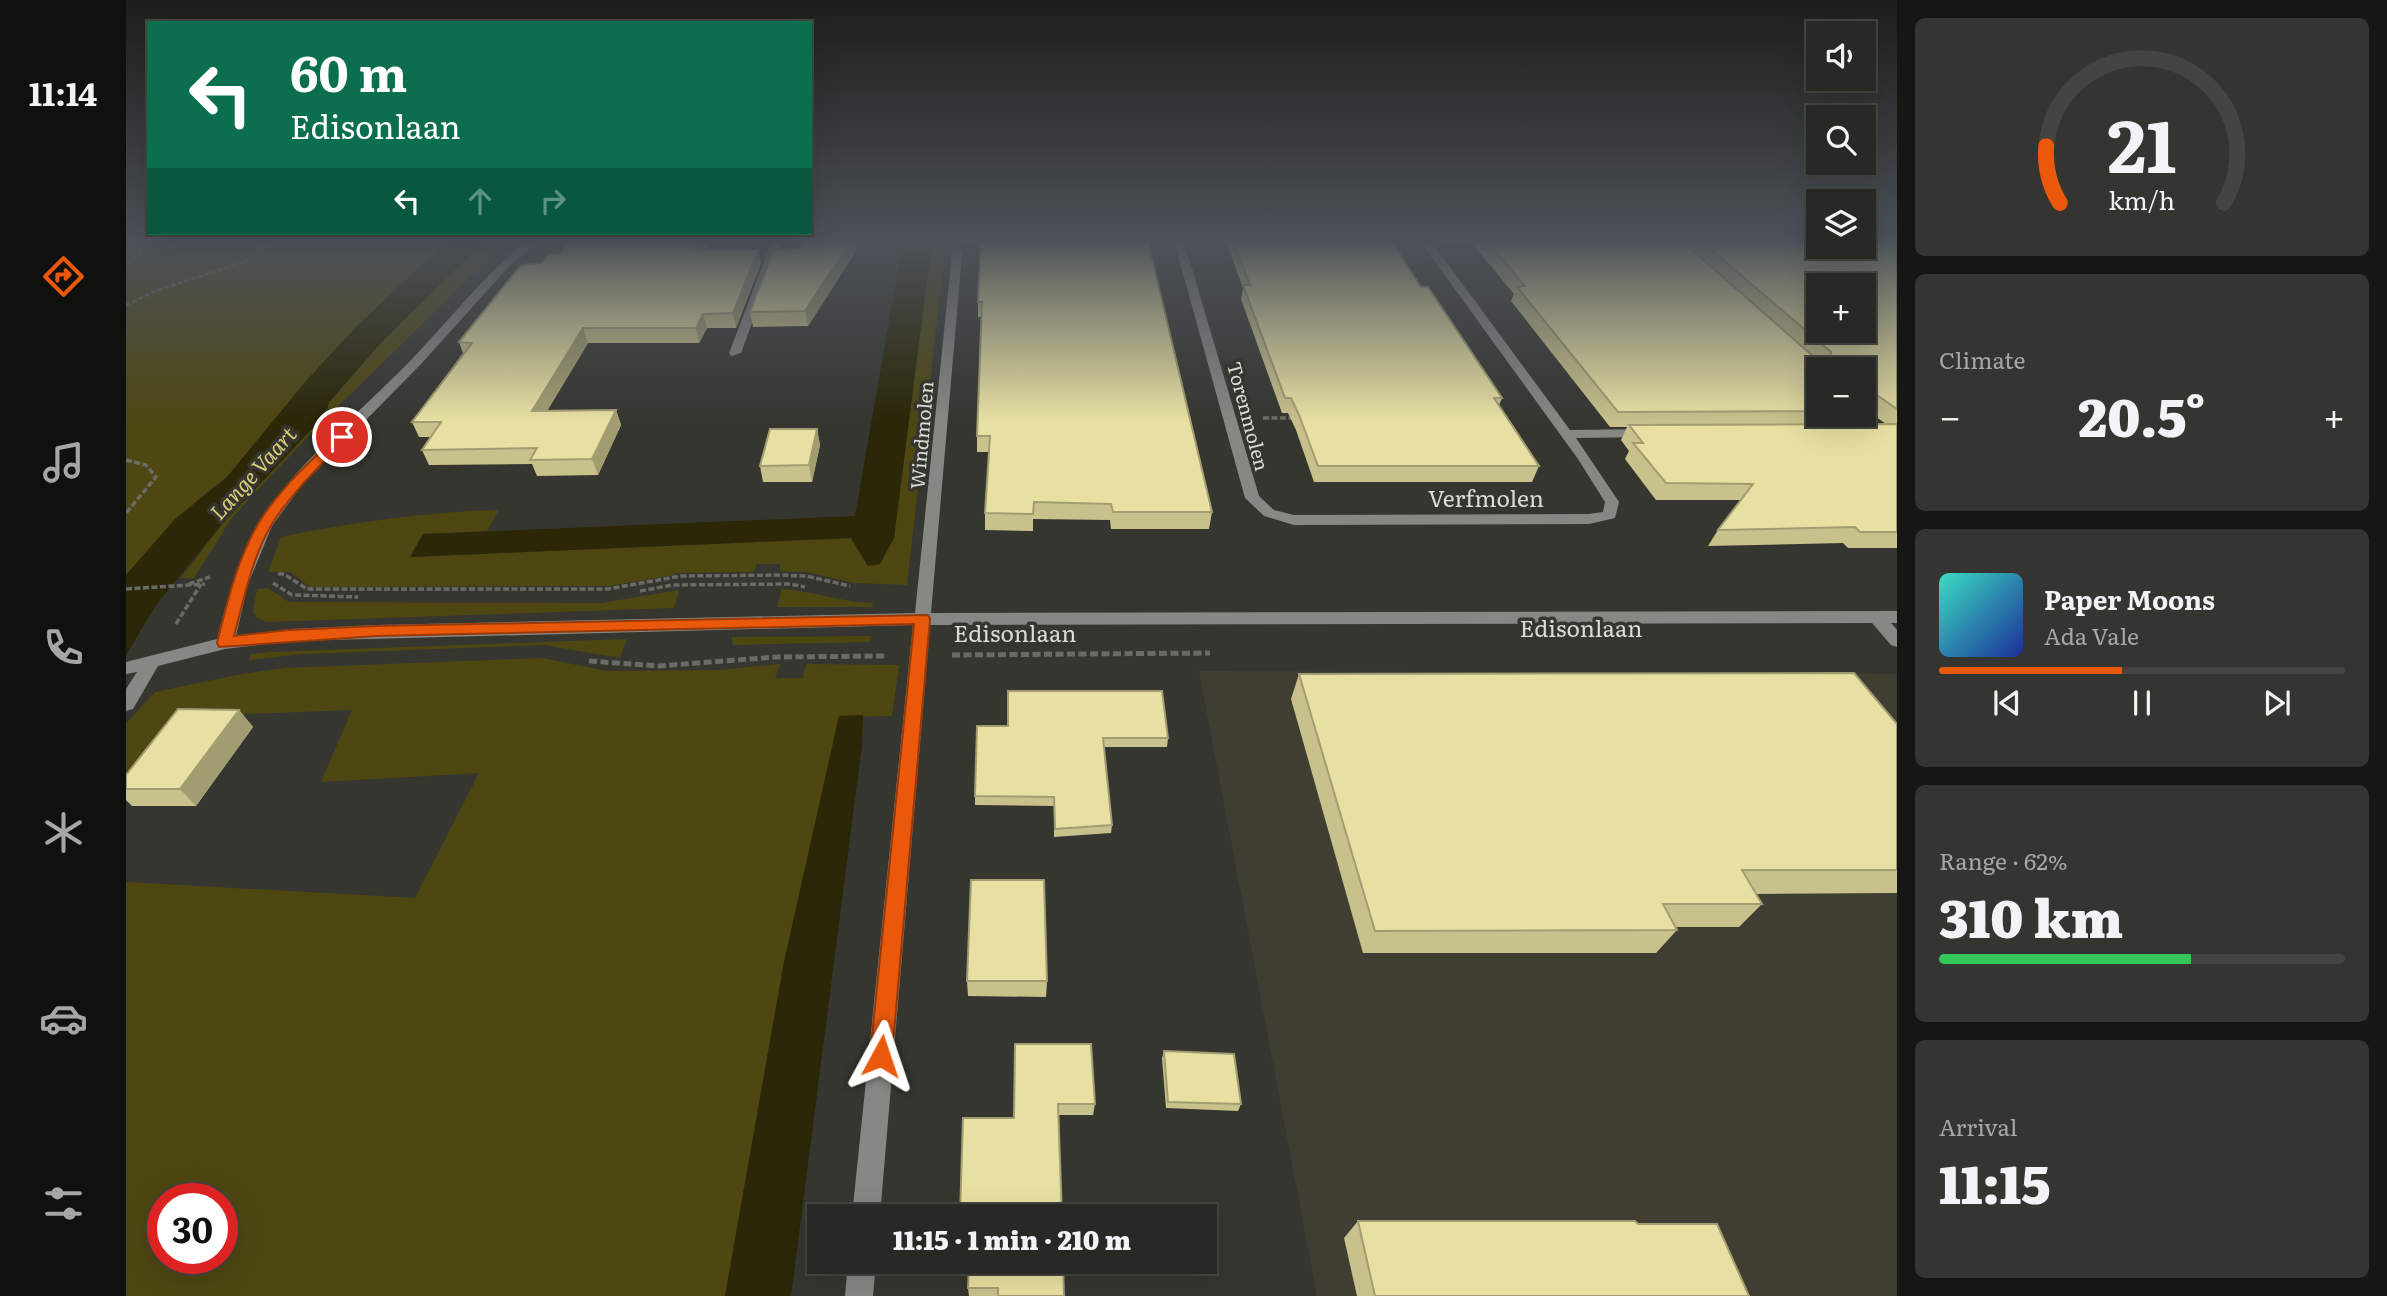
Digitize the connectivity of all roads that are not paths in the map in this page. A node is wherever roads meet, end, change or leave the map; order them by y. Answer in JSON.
{"nodes":[{"id":1,"x":471,"y":301,"type":"edge"},
{"id":2,"x":754,"y":301,"type":"edge"},
{"id":3,"x":952,"y":301,"type":"edge"},
{"id":4,"x":1197,"y":301,"type":"edge"},
{"id":5,"x":1469,"y":301,"type":"edge"},
{"id":6,"x":735,"y":353,"type":"dead end"},
{"id":7,"x":1659,"y":432,"type":"edge"},
{"id":8,"x":1566,"y":434,"type":"junction"},
{"id":9,"x":1269,"y":513,"type":"joint"},
{"id":10,"x":1876,"y":617,"type":"junction"},
{"id":11,"x":1897,"y":617,"type":"edge"},
{"id":12,"x":922,"y":619,"type":"junction"},
{"id":13,"x":1897,"y":641,"type":"edge"},
{"id":14,"x":225,"y":643,"type":"junction"},
{"id":15,"x":153,"y":660,"type":"junction"},
{"id":16,"x":126,"y":668,"type":"edge"},
{"id":17,"x":126,"y":704,"type":"edge"},
{"id":18,"x":867,"y":1204,"type":"edge"},
{"id":19,"x":861,"y":1274,"type":"edge"},
{"id":20,"x":859,"y":1296,"type":"edge"}],
"edges":[{"from":1,"to":14,"type":"street"},
{"from":2,"to":6,"type":"street"},
{"from":3,"to":12,"type":"street","name":"Windmolen"},
{"from":4,"to":9,"type":"street","name":"Torenmolen"},
{"from":5,"to":8,"type":"street"},
{"from":7,"to":8,"type":"street"},
{"from":8,"to":9,"type":"street","name":"Verfmolen"},
{"from":10,"to":11,"type":"street","name":"Edisonlaan"},
{"from":10,"to":12,"type":"street","name":"Edisonlaan"},
{"from":10,"to":13,"type":"street"},
{"from":12,"to":14,"type":"street","name":"Edisonlaan"},
{"from":12,"to":18,"type":"street","name":"Windmolen"},
{"from":14,"to":15,"type":"street","name":"Edisonlaan"},
{"from":15,"to":16,"type":"street","name":"Edisonlaan"},
{"from":15,"to":17,"type":"street"},
{"from":19,"to":20,"type":"street"}]}
